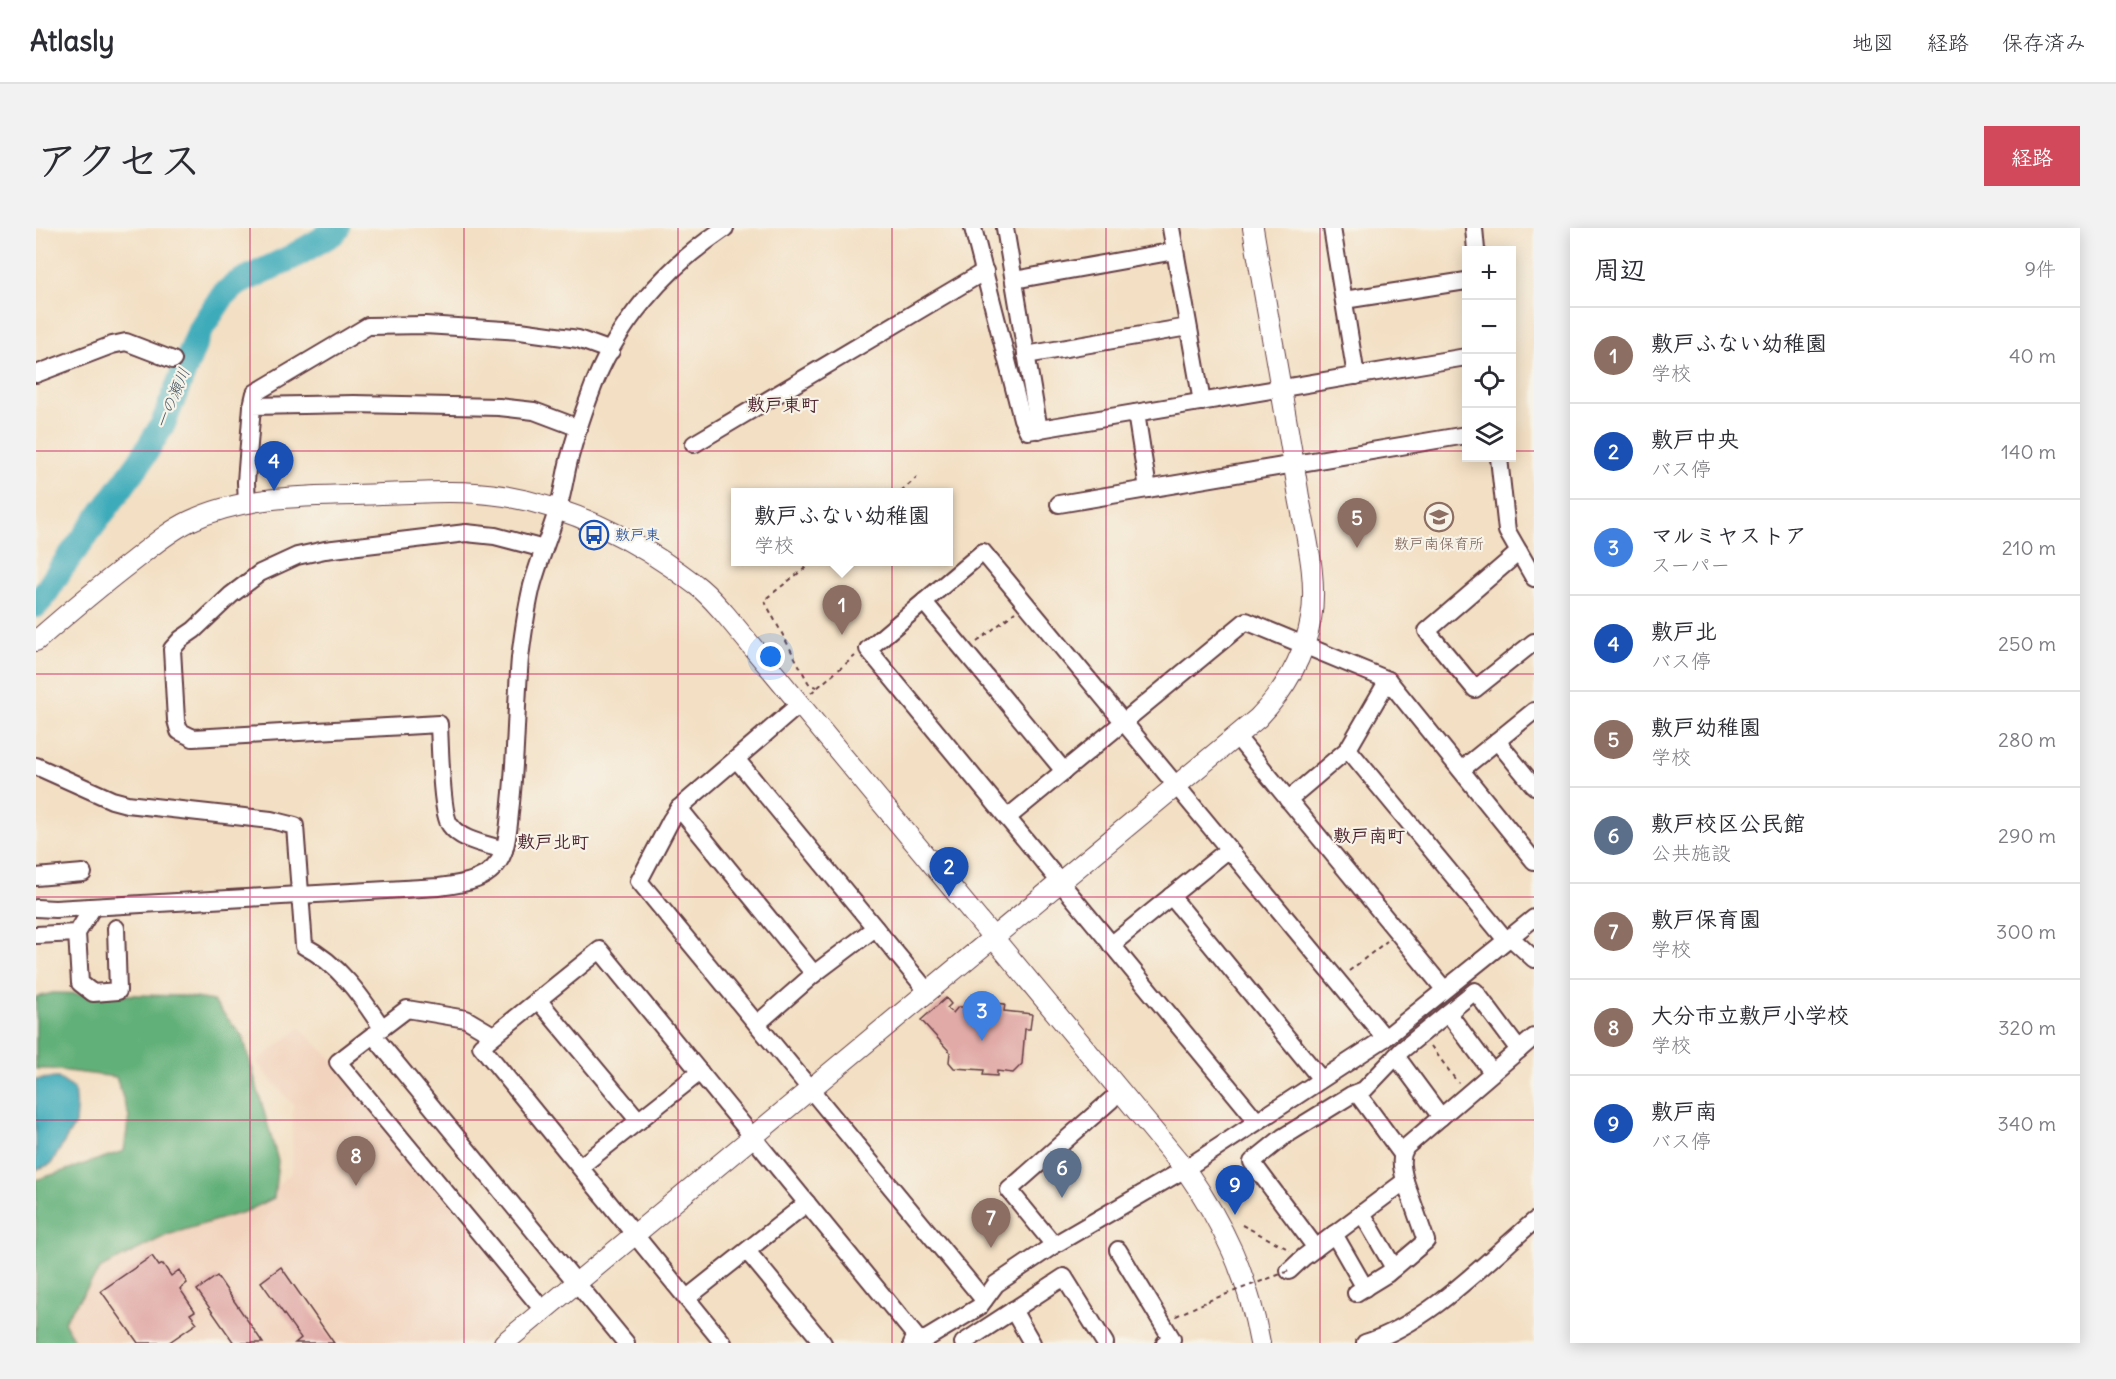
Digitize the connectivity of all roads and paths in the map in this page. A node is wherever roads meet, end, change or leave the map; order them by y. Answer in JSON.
{"nodes":[{"id":1,"x":725,"y":228,"type":"edge"},
{"id":2,"x":973,"y":228,"type":"edge"},
{"id":3,"x":1005,"y":228,"type":"edge"},
{"id":4,"x":1171,"y":228,"type":"edge"},
{"id":5,"x":1253,"y":228,"type":"edge"},
{"id":6,"x":1332,"y":228,"type":"edge"},
{"id":7,"x":1474,"y":228,"type":"edge"},
{"id":8,"x":1476,"y":246,"type":"edge"},
{"id":9,"x":1175,"y":251,"type":"junction"},
{"id":10,"x":985,"y":271,"type":"junction"},
{"id":11,"x":1014,"y":280,"type":"junction"},
{"id":12,"x":1462,"y":282,"type":"edge"},
{"id":13,"x":1344,"y":300,"type":"junction"},
{"id":14,"x":1188,"y":327,"type":"junction"},
{"id":15,"x":611,"y":351,"type":"junction"},
{"id":16,"x":1026,"y":355,"type":"junction"},
{"id":17,"x":1462,"y":358,"type":"edge"},
{"id":18,"x":174,"y":360,"type":"dead end"},
{"id":19,"x":36,"y":374,"type":"edge"},
{"id":20,"x":1356,"y":376,"type":"junction"},
{"id":21,"x":1280,"y":389,"type":"junction"},
{"id":22,"x":1202,"y":402,"type":"junction"},
{"id":23,"x":252,"y":406,"type":"junction"},
{"id":24,"x":1136,"y":413,"type":"junction"},
{"id":25,"x":579,"y":428,"type":"junction"},
{"id":26,"x":1039,"y":430,"type":"junction"},
{"id":27,"x":1462,"y":436,"type":"edge"},
{"id":28,"x":694,"y":444,"type":"dead end"},
{"id":29,"x":1499,"y":462,"type":"edge"},
{"id":30,"x":1294,"y":464,"type":"junction"},
{"id":31,"x":918,"y":476,"type":"dead end"},
{"id":32,"x":906,"y":488,"type":"edge"},
{"id":33,"x":1148,"y":489,"type":"junction"},
{"id":34,"x":247,"y":504,"type":"junction"},
{"id":35,"x":1059,"y":504,"type":"dead end"},
{"id":36,"x":558,"y":508,"type":"junction"},
{"id":37,"x":544,"y":549,"type":"junction"},
{"id":38,"x":1519,"y":552,"type":"junction"},
{"id":39,"x":807,"y":566,"type":"edge"},
{"id":40,"x":1534,"y":578,"type":"edge"},
{"id":41,"x":924,"y":602,"type":"junction"},
{"id":42,"x":1025,"y":604,"type":"junction"},
{"id":43,"x":36,"y":641,"type":"edge"},
{"id":44,"x":1534,"y":642,"type":"edge"},
{"id":45,"x":1304,"y":645,"type":"junction"},
{"id":46,"x":868,"y":650,"type":"junction"},
{"id":47,"x":965,"y":652,"type":"junction"},
{"id":48,"x":1388,"y":680,"type":"junction"},
{"id":49,"x":817,"y":687,"type":"junction"},
{"id":50,"x":807,"y":698,"type":"dead end"},
{"id":51,"x":794,"y":709,"type":"dead end"},
{"id":52,"x":1534,"y":711,"type":"edge"},
{"id":53,"x":1123,"y":722,"type":"junction"},
{"id":54,"x":1236,"y":736,"type":"junction"},
{"id":55,"x":1497,"y":741,"type":"junction"},
{"id":56,"x":1348,"y":749,"type":"junction"},
{"id":57,"x":737,"y":760,"type":"junction"},
{"id":58,"x":36,"y":766,"type":"edge"},
{"id":59,"x":1461,"y":770,"type":"junction"},
{"id":60,"x":1064,"y":771,"type":"junction"},
{"id":61,"x":1176,"y":786,"type":"junction"},
{"id":62,"x":1534,"y":786,"type":"edge"},
{"id":63,"x":1288,"y":800,"type":"junction"},
{"id":64,"x":679,"y":808,"type":"junction"},
{"id":65,"x":1006,"y":818,"type":"junction"},
{"id":66,"x":1229,"y":849,"type":"junction"},
{"id":67,"x":504,"y":850,"type":"junction"},
{"id":68,"x":1534,"y":861,"type":"edge"},
{"id":69,"x":83,"y":873,"type":"dead end"},
{"id":70,"x":36,"y":877,"type":"edge"},
{"id":71,"x":1060,"y":882,"type":"junction"},
{"id":72,"x":1171,"y":896,"type":"junction"},
{"id":73,"x":300,"y":897,"type":"junction"},
{"id":74,"x":93,"y":907,"type":"junction"},
{"id":75,"x":42,"y":908,"type":"edge"},
{"id":76,"x":1534,"y":918,"type":"edge"},
{"id":77,"x":36,"y":924,"type":"edge"},
{"id":78,"x":116,"y":928,"type":"dead end"},
{"id":79,"x":875,"y":928,"type":"junction"},
{"id":80,"x":1398,"y":932,"type":"junction"},
{"id":81,"x":77,"y":933,"type":"junction"},
{"id":82,"x":36,"y":935,"type":"edge"},
{"id":83,"x":994,"y":936,"type":"junction"},
{"id":84,"x":1508,"y":938,"type":"junction"},
{"id":85,"x":1112,"y":945,"type":"junction"},
{"id":86,"x":1534,"y":959,"type":"edge"},
{"id":87,"x":814,"y":974,"type":"junction"},
{"id":88,"x":1338,"y":981,"type":"junction"},
{"id":89,"x":1444,"y":989,"type":"junction"},
{"id":90,"x":928,"y":992,"type":"junction"},
{"id":91,"x":538,"y":1000,"type":"junction"},
{"id":92,"x":1448,"y":1013,"type":"junction"},
{"id":93,"x":757,"y":1024,"type":"junction"},
{"id":94,"x":1422,"y":1034,"type":"junction"},
{"id":95,"x":494,"y":1035,"type":"junction"},
{"id":96,"x":1534,"y":1037,"type":"edge"},
{"id":97,"x":1385,"y":1038,"type":"junction"},
{"id":98,"x":1519,"y":1050,"type":"junction"},
{"id":99,"x":1396,"y":1056,"type":"junction"},
{"id":100,"x":700,"y":1072,"type":"junction"},
{"id":101,"x":1492,"y":1072,"type":"junction"},
{"id":102,"x":1321,"y":1079,"type":"junction"},
{"id":103,"x":811,"y":1089,"type":"junction"},
{"id":104,"x":1357,"y":1093,"type":"junction"},
{"id":105,"x":1467,"y":1095,"type":"junction"},
{"id":106,"x":1111,"y":1100,"type":"dead end"},
{"id":107,"x":1441,"y":1117,"type":"junction"},
{"id":108,"x":639,"y":1121,"type":"junction"},
{"id":109,"x":1257,"y":1121,"type":"junction"},
{"id":110,"x":753,"y":1137,"type":"junction"},
{"id":111,"x":1402,"y":1154,"type":"junction"},
{"id":112,"x":580,"y":1167,"type":"junction"},
{"id":113,"x":1185,"y":1169,"type":"junction"},
{"id":114,"x":1405,"y":1181,"type":"junction"},
{"id":115,"x":807,"y":1203,"type":"junction"},
{"id":116,"x":1362,"y":1213,"type":"junction"},
{"id":117,"x":1534,"y":1221,"type":"edge"},
{"id":118,"x":1242,"y":1225,"type":"dead end"},
{"id":119,"x":635,"y":1234,"type":"junction"},
{"id":120,"x":1334,"y":1234,"type":"junction"},
{"id":121,"x":1054,"y":1245,"type":"junction"},
{"id":122,"x":1118,"y":1250,"type":"dead end"},
{"id":123,"x":747,"y":1251,"type":"junction"},
{"id":124,"x":1310,"y":1253,"type":"junction"},
{"id":125,"x":1394,"y":1269,"type":"junction"},
{"id":126,"x":1289,"y":1271,"type":"joint"},
{"id":127,"x":576,"y":1283,"type":"junction"},
{"id":128,"x":687,"y":1298,"type":"junction"},
{"id":129,"x":984,"y":1300,"type":"junction"},
{"id":130,"x":1013,"y":1310,"type":"junction"},
{"id":131,"x":543,"y":1311,"type":"junction"},
{"id":132,"x":1162,"y":1323,"type":"junction"},
{"id":133,"x":915,"y":1341,"type":"edge"},
{"id":134,"x":504,"y":1343,"type":"edge"},
{"id":135,"x":626,"y":1343,"type":"edge"},
{"id":136,"x":723,"y":1343,"type":"edge"},
{"id":137,"x":823,"y":1343,"type":"edge"},
{"id":138,"x":963,"y":1343,"type":"edge"},
{"id":139,"x":1032,"y":1343,"type":"edge"},
{"id":140,"x":1105,"y":1343,"type":"edge"},
{"id":141,"x":1165,"y":1343,"type":"edge"},
{"id":142,"x":1260,"y":1343,"type":"edge"},
{"id":143,"x":1365,"y":1343,"type":"edge"}],
"edges":[{"from":1,"to":15,"type":"street"},
{"from":2,"to":10,"type":"street"},
{"from":3,"to":11,"type":"street"},
{"from":4,"to":9,"type":"street"},
{"from":5,"to":21,"type":"street"},
{"from":6,"to":13,"type":"street"},
{"from":7,"to":8,"type":"street"},
{"from":9,"to":11,"type":"street"},
{"from":9,"to":14,"type":"street"},
{"from":10,"to":26,"type":"street"},
{"from":10,"to":28,"type":"street"},
{"from":11,"to":16,"type":"street"},
{"from":12,"to":13,"type":"street"},
{"from":13,"to":20,"type":"street"},
{"from":14,"to":16,"type":"street"},
{"from":14,"to":22,"type":"street"},
{"from":15,"to":23,"type":"street"},
{"from":15,"to":25,"type":"street"},
{"from":16,"to":26,"type":"street"},
{"from":17,"to":20,"type":"street"},
{"from":18,"to":19,"type":"street"},
{"from":20,"to":21,"type":"street"},
{"from":21,"to":22,"type":"street"},
{"from":21,"to":30,"type":"street"},
{"from":22,"to":24,"type":"street"},
{"from":23,"to":25,"type":"street"},
{"from":23,"to":34,"type":"street"},
{"from":24,"to":26,"type":"street"},
{"from":24,"to":33,"type":"street"},
{"from":25,"to":36,"type":"street"},
{"from":27,"to":30,"type":"street"},
{"from":29,"to":38,"type":"street"},
{"from":30,"to":33,"type":"street"},
{"from":30,"to":45,"type":"street"},
{"from":31,"to":32,"type":"path"},
{"from":33,"to":35,"type":"street"},
{"from":34,"to":36,"type":"street"},
{"from":34,"to":43,"type":"street"},
{"from":36,"to":37,"type":"street"},
{"from":36,"to":83,"type":"street"},
{"from":37,"to":67,"type":"street"},
{"from":37,"to":67,"type":"street"},
{"from":38,"to":40,"type":"street"},
{"from":38,"to":44,"type":"street"},
{"from":39,"to":49,"type":"path"},
{"from":41,"to":42,"type":"street"},
{"from":41,"to":46,"type":"street"},
{"from":41,"to":47,"type":"street"},
{"from":42,"to":47,"type":"path"},
{"from":42,"to":53,"type":"street"},
{"from":45,"to":48,"type":"street"},
{"from":45,"to":53,"type":"street"},
{"from":45,"to":54,"type":"street"},
{"from":46,"to":49,"type":"path"},
{"from":46,"to":65,"type":"street"},
{"from":47,"to":60,"type":"street"},
{"from":48,"to":56,"type":"street"},
{"from":48,"to":59,"type":"street"},
{"from":49,"to":50,"type":"path"},
{"from":51,"to":57,"type":"street"},
{"from":52,"to":55,"type":"street"},
{"from":53,"to":60,"type":"street"},
{"from":53,"to":61,"type":"street"},
{"from":54,"to":61,"type":"street"},
{"from":54,"to":63,"type":"street"},
{"from":55,"to":59,"type":"street"},
{"from":55,"to":62,"type":"street"},
{"from":56,"to":63,"type":"street"},
{"from":56,"to":84,"type":"street"},
{"from":57,"to":64,"type":"street"},
{"from":57,"to":79,"type":"street"},
{"from":58,"to":73,"type":"street"},
{"from":59,"to":68,"type":"street"},
{"from":60,"to":65,"type":"street"},
{"from":61,"to":66,"type":"street"},
{"from":61,"to":71,"type":"street"},
{"from":63,"to":80,"type":"street"},
{"from":64,"to":87,"type":"street"},
{"from":64,"to":93,"type":"street"},
{"from":65,"to":71,"type":"street"},
{"from":66,"to":72,"type":"street"},
{"from":66,"to":88,"type":"street"},
{"from":67,"to":73,"type":"street"},
{"from":69,"to":70,"type":"street"},
{"from":71,"to":83,"type":"street"},
{"from":71,"to":85,"type":"street"},
{"from":72,"to":85,"type":"street"},
{"from":72,"to":102,"type":"street"},
{"from":73,"to":74,"type":"street"},
{"from":73,"to":95,"type":"street"},
{"from":74,"to":75,"type":"street"},
{"from":74,"to":81,"type":"street"},
{"from":75,"to":77,"type":"street"},
{"from":76,"to":84,"type":"street"},
{"from":78,"to":81,"type":"street"},
{"from":79,"to":87,"type":"street"},
{"from":79,"to":90,"type":"street"},
{"from":80,"to":88,"type":"path"},
{"from":80,"to":89,"type":"street"},
{"from":81,"to":82,"type":"street"},
{"from":83,"to":90,"type":"street"},
{"from":83,"to":113,"type":"street"},
{"from":84,"to":86,"type":"street"},
{"from":84,"to":89,"type":"street"},
{"from":85,"to":109,"type":"street"},
{"from":87,"to":93,"type":"street"},
{"from":88,"to":97,"type":"street"},
{"from":89,"to":97,"type":"street"},
{"from":90,"to":103,"type":"street"},
{"from":91,"to":95,"type":"street"},
{"from":91,"to":100,"type":"street"},
{"from":91,"to":108,"type":"street"},
{"from":92,"to":94,"type":"street"},
{"from":92,"to":98,"type":"street"},
{"from":92,"to":101,"type":"street"},
{"from":93,"to":103,"type":"street"},
{"from":94,"to":99,"type":"street"},
{"from":94,"to":105,"type":"path"},
{"from":95,"to":112,"type":"street"},
{"from":96,"to":98,"type":"street"},
{"from":97,"to":102,"type":"street"},
{"from":98,"to":101,"type":"street"},
{"from":99,"to":104,"type":"street"},
{"from":99,"to":107,"type":"street"},
{"from":100,"to":108,"type":"street"},
{"from":100,"to":110,"type":"street"},
{"from":101,"to":105,"type":"street"},
{"from":102,"to":109,"type":"street"},
{"from":103,"to":110,"type":"street"},
{"from":103,"to":129,"type":"street"},
{"from":104,"to":111,"type":"street"},
{"from":104,"to":124,"type":"street"},
{"from":105,"to":107,"type":"street"},
{"from":106,"to":121,"type":"street"},
{"from":107,"to":111,"type":"street"},
{"from":108,"to":112,"type":"street"},
{"from":109,"to":113,"type":"street"},
{"from":110,"to":115,"type":"street"},
{"from":110,"to":119,"type":"street"},
{"from":111,"to":114,"type":"street"},
{"from":112,"to":119,"type":"street"},
{"from":113,"to":121,"type":"street"},
{"from":113,"to":142,"type":"street"},
{"from":114,"to":116,"type":"street"},
{"from":114,"to":125,"type":"street"},
{"from":115,"to":123,"type":"street"},
{"from":115,"to":133,"type":"street"},
{"from":116,"to":120,"type":"street"},
{"from":116,"to":125,"type":"street"},
{"from":117,"to":143,"type":"street"},
{"from":118,"to":124,"type":"path"},
{"from":119,"to":127,"type":"street"},
{"from":119,"to":128,"type":"street"},
{"from":120,"to":124,"type":"street"},
{"from":120,"to":125,"type":"street"},
{"from":121,"to":129,"type":"street"},
{"from":122,"to":132,"type":"street"},
{"from":123,"to":128,"type":"street"},
{"from":123,"to":137,"type":"street"},
{"from":124,"to":126,"type":"street"},
{"from":126,"to":132,"type":"path","bridge":true},
{"from":127,"to":131,"type":"street"},
{"from":127,"to":131,"type":"street"},
{"from":127,"to":135,"type":"street"},
{"from":128,"to":136,"type":"street"},
{"from":129,"to":133,"type":"street"},
{"from":130,"to":138,"type":"street"},
{"from":130,"to":139,"type":"street"},
{"from":130,"to":140,"type":"street"},
{"from":131,"to":134,"type":"street"},
{"from":132,"to":141,"type":"street"}]}
